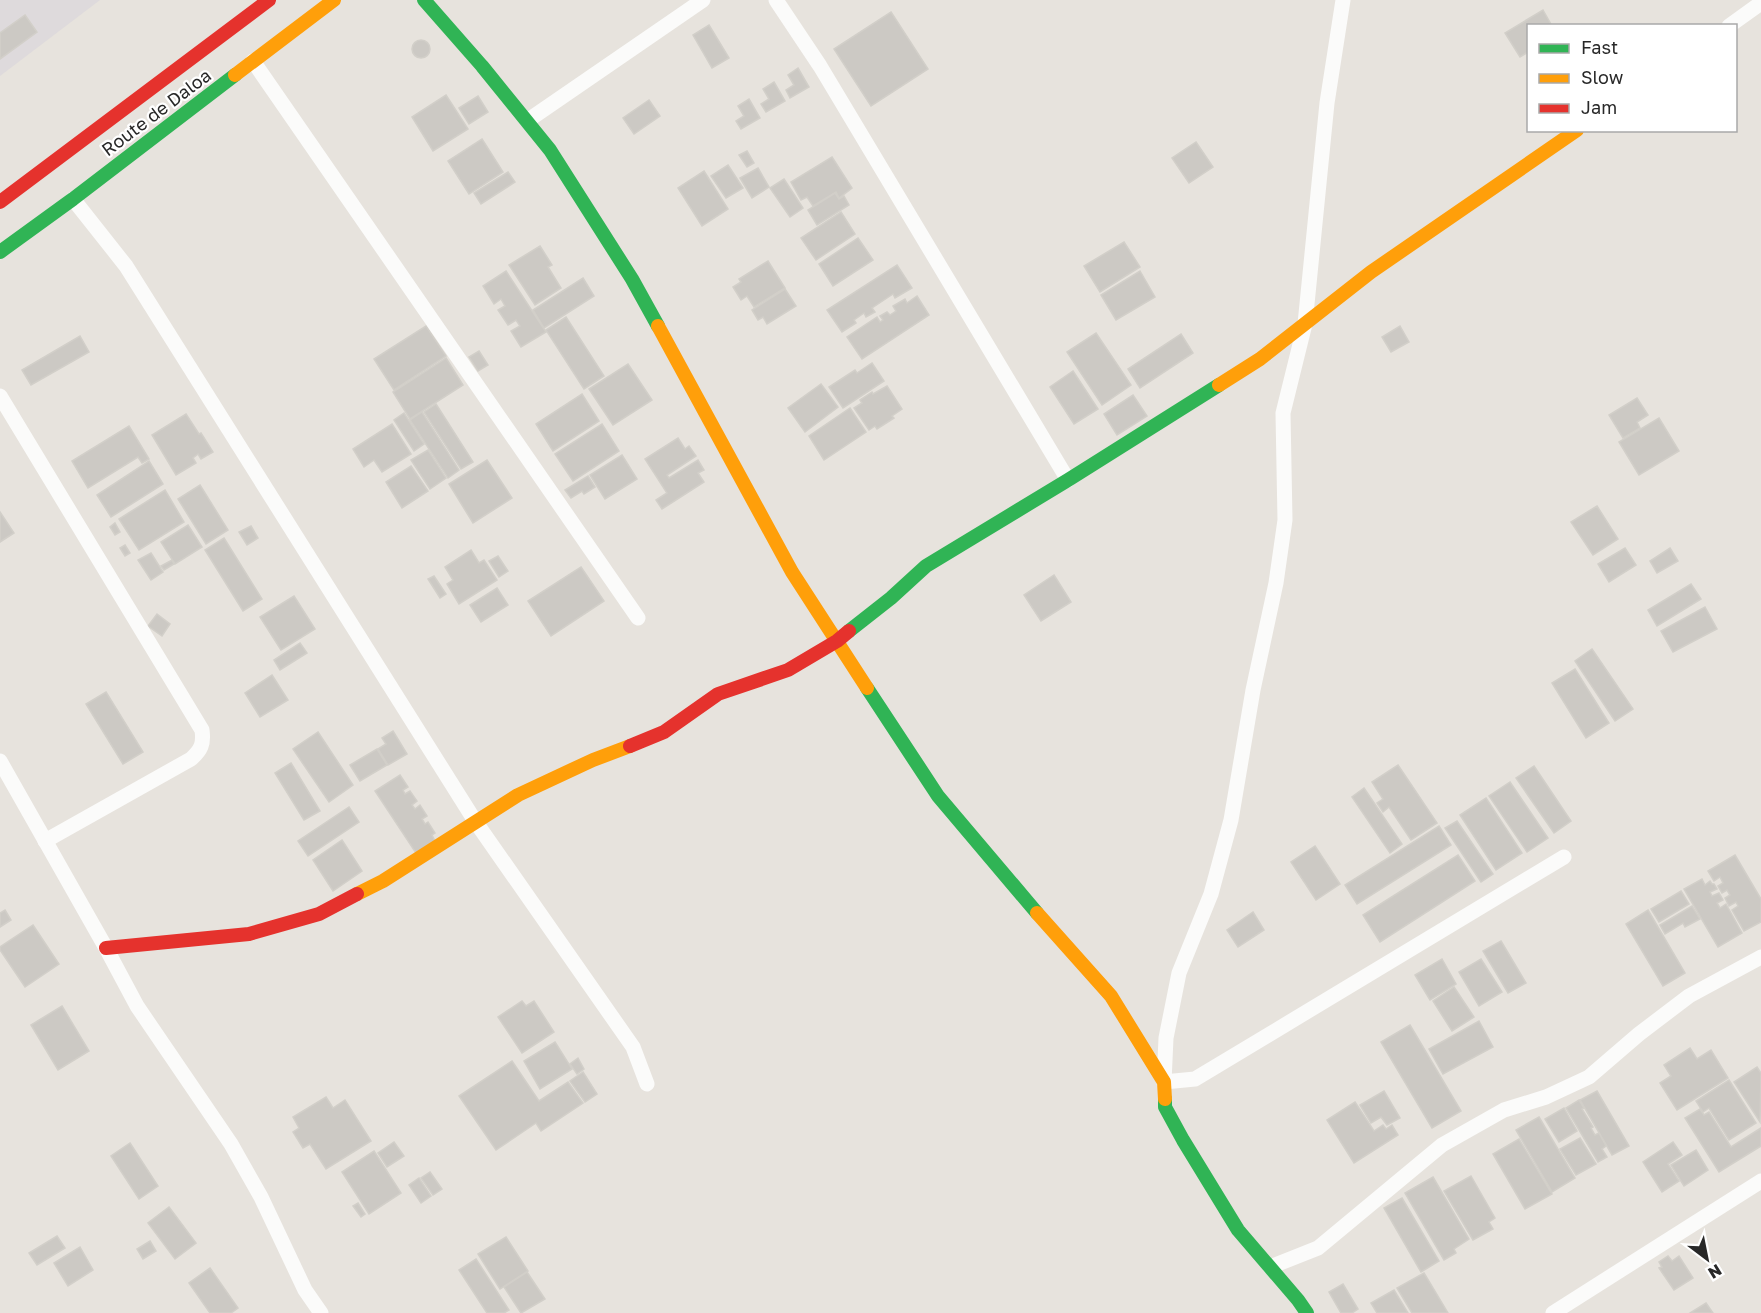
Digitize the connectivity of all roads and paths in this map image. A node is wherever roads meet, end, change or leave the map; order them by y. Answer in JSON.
{"nodes":[{"id":1,"x":269,"y":0,"type":"edge"},
{"id":2,"x":334,"y":0,"type":"edge"},
{"id":3,"x":424,"y":0,"type":"edge"},
{"id":4,"x":703,"y":0,"type":"edge"},
{"id":5,"x":776,"y":0,"type":"edge"},
{"id":6,"x":1343,"y":0,"type":"edge"},
{"id":7,"x":1761,"y":3,"type":"edge"},
{"id":8,"x":1732,"y":24,"type":"edge"},
{"id":9,"x":253,"y":61,"type":"junction"},
{"id":10,"x":527,"y":122,"type":"junction"},
{"id":11,"x":1574,"y":132,"type":"edge"},
{"id":12,"x":73,"y":199,"type":"junction"},
{"id":13,"x":0,"y":202,"type":"edge"},
{"id":14,"x":0,"y":252,"type":"edge"},
{"id":15,"x":1305,"y":324,"type":"junction"},
{"id":16,"x":0,"y":396,"type":"edge"},
{"id":17,"x":1068,"y":480,"type":"junction"},
{"id":18,"x":638,"y":618,"type":"dead end"},
{"id":19,"x":837,"y":641,"type":"junction"},
{"id":20,"x":0,"y":761,"type":"edge"},
{"id":21,"x":475,"y":821,"type":"junction"},
{"id":22,"x":45,"y":841,"type":"junction"},
{"id":23,"x":1564,"y":857,"type":"dead end"},
{"id":24,"x":106,"y":948,"type":"junction"},
{"id":25,"x":1761,"y":957,"type":"edge"},
{"id":26,"x":1164,"y":1082,"type":"junction"},
{"id":27,"x":647,"y":1084,"type":"dead end"},
{"id":28,"x":1761,"y":1181,"type":"edge"},
{"id":29,"x":1270,"y":1267,"type":"junction"},
{"id":30,"x":321,"y":1313,"type":"edge"},
{"id":31,"x":1307,"y":1313,"type":"edge"},
{"id":32,"x":1553,"y":1313,"type":"edge"}],
"edges":[{"from":1,"to":13,"type":"main road","name":"Route de Daloa"},
{"from":2,"to":9,"type":"main road","name":"Route de Daloa"},
{"from":3,"to":10,"type":"main road"},
{"from":4,"to":10,"type":"street"},
{"from":5,"to":17,"type":"street"},
{"from":6,"to":15,"type":"street"},
{"from":7,"to":8,"type":"street"},
{"from":9,"to":12,"type":"main road","name":"Route de Daloa"},
{"from":9,"to":18,"type":"street"},
{"from":10,"to":19,"type":"main road"},
{"from":11,"to":15,"type":"main road"},
{"from":12,"to":14,"type":"main road","name":"Route de Daloa"},
{"from":12,"to":21,"type":"street"},
{"from":15,"to":17,"type":"main road"},
{"from":15,"to":26,"type":"street"},
{"from":16,"to":22,"type":"street"},
{"from":17,"to":19,"type":"main road"},
{"from":19,"to":21,"type":"main road"},
{"from":19,"to":26,"type":"main road"},
{"from":20,"to":22,"type":"street"},
{"from":21,"to":24,"type":"main road"},
{"from":21,"to":27,"type":"street"},
{"from":22,"to":24,"type":"street"},
{"from":23,"to":26,"type":"street"},
{"from":24,"to":30,"type":"street"},
{"from":25,"to":29,"type":"street"},
{"from":26,"to":29,"type":"main road"},
{"from":28,"to":32,"type":"street"},
{"from":29,"to":31,"type":"main road"}]}
